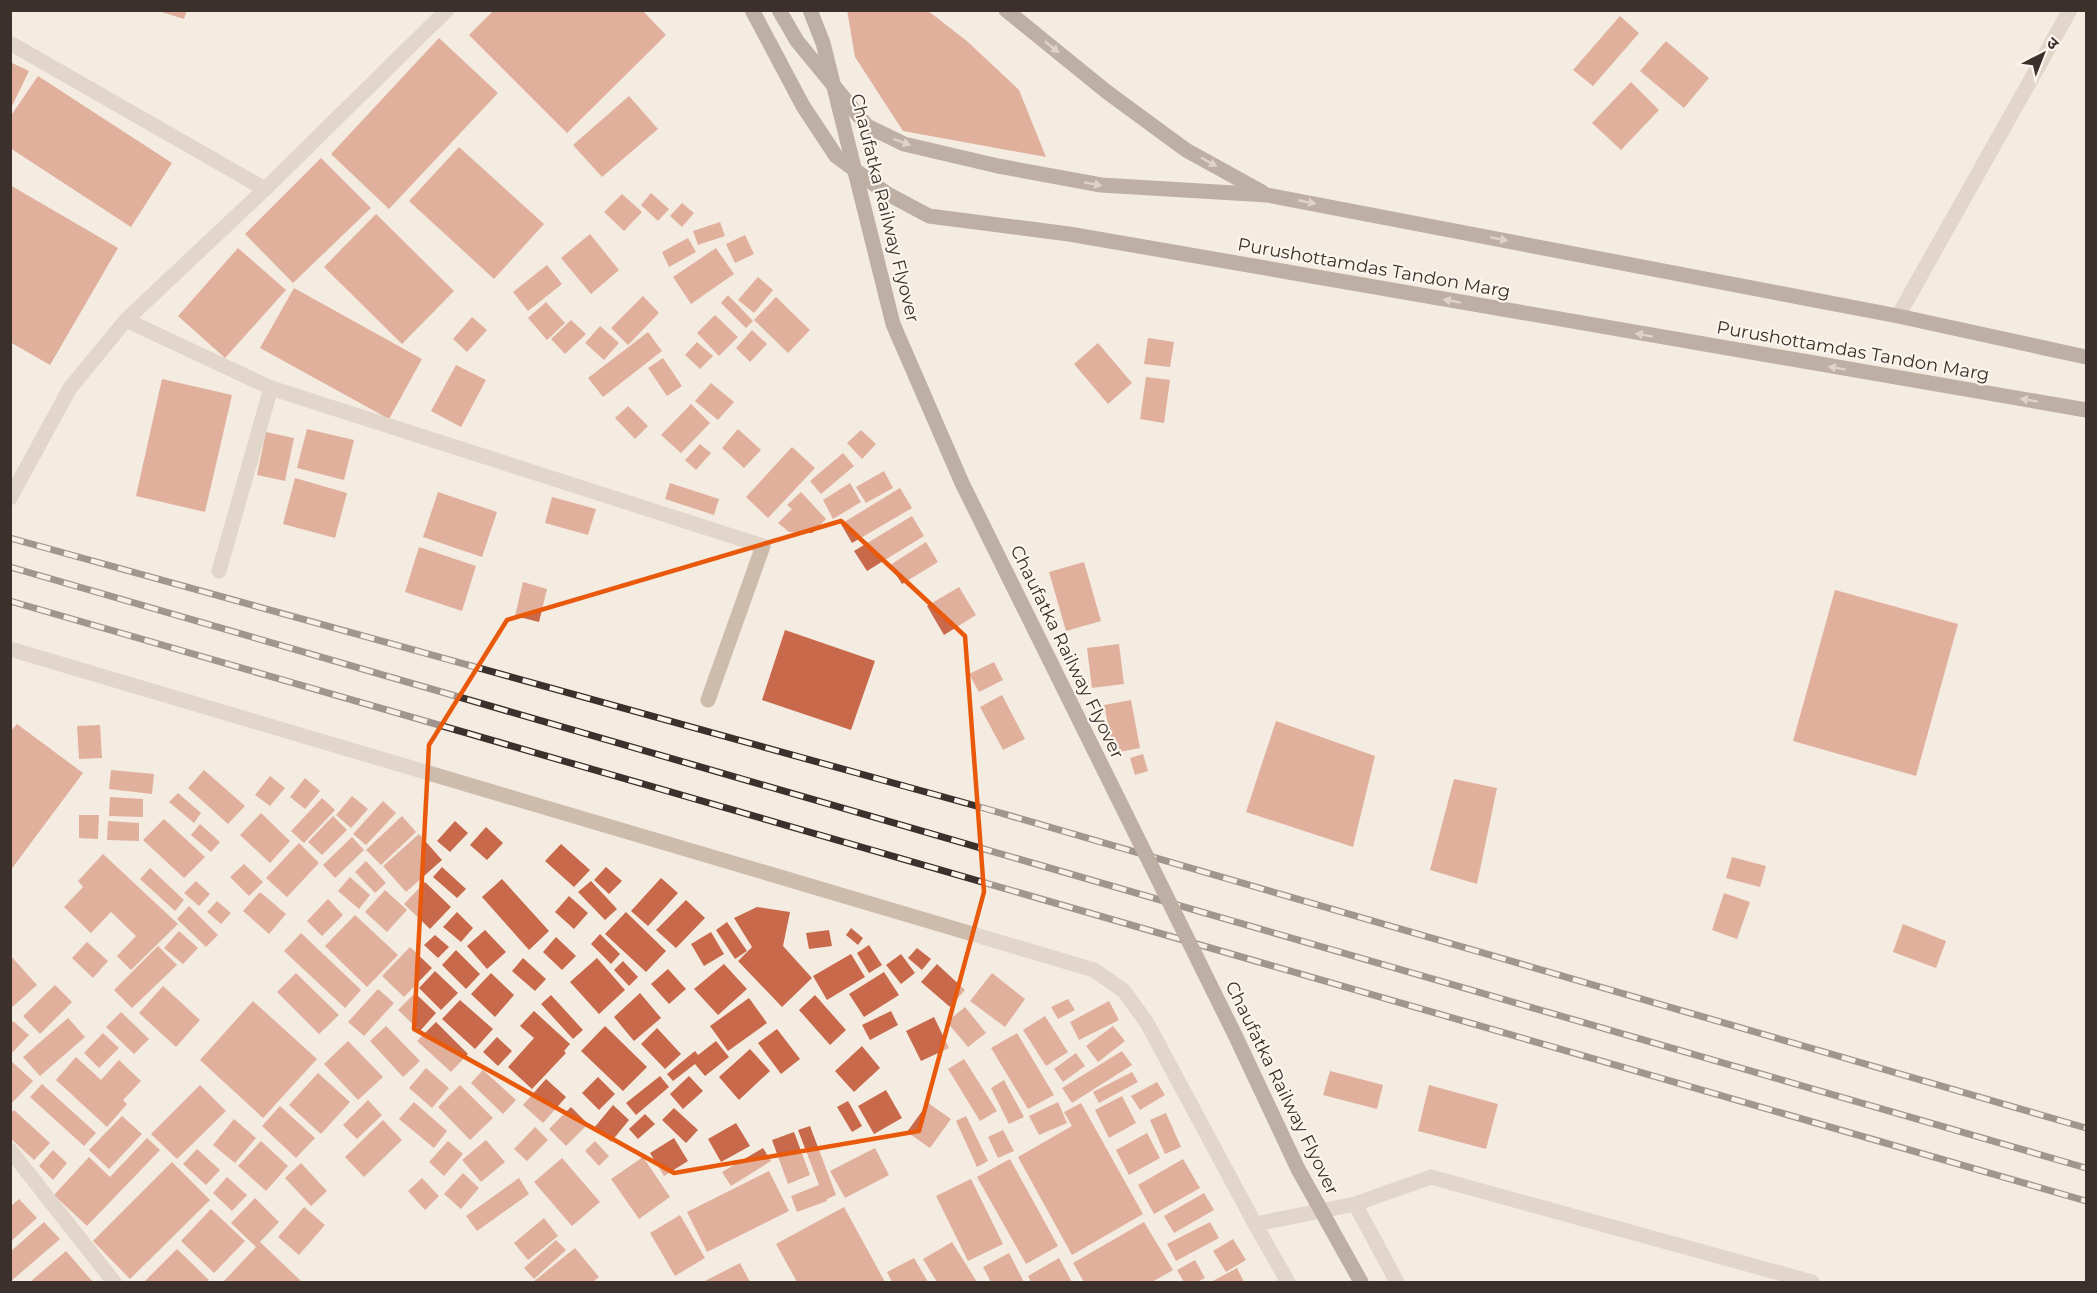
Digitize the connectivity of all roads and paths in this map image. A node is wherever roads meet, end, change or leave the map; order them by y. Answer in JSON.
{"nodes":[{"id":1,"x":447,"y":10,"type":"edge"},
{"id":2,"x":752,"y":10,"type":"edge"},
{"id":3,"x":779,"y":10,"type":"edge"},
{"id":4,"x":810,"y":10,"type":"edge"},
{"id":5,"x":1006,"y":10,"type":"edge"},
{"id":6,"x":2070,"y":10,"type":"edge"},
{"id":7,"x":10,"y":43,"type":"edge"},
{"id":8,"x":265,"y":189,"type":"junction"},
{"id":9,"x":1267,"y":195,"type":"junction"},
{"id":10,"x":1898,"y":316,"type":"junction"},
{"id":11,"x":126,"y":320,"type":"junction"},
{"id":12,"x":2086,"y":357,"type":"edge"},
{"id":13,"x":271,"y":388,"type":"junction"},
{"id":14,"x":2086,"y":410,"type":"edge"},
{"id":15,"x":10,"y":498,"type":"edge"},
{"id":16,"x":219,"y":571,"type":"dead end"},
{"id":17,"x":10,"y":649,"type":"edge"},
{"id":18,"x":708,"y":700,"type":"dead end"},
{"id":19,"x":10,"y":1150,"type":"edge"},
{"id":20,"x":1355,"y":1204,"type":"junction"},
{"id":21,"x":1255,"y":1224,"type":"junction"},
{"id":22,"x":114,"y":1282,"type":"edge"},
{"id":23,"x":1288,"y":1282,"type":"edge"},
{"id":24,"x":1361,"y":1282,"type":"edge"},
{"id":25,"x":1397,"y":1282,"type":"edge"},
{"id":26,"x":1812,"y":1282,"type":"edge"}],
"edges":[{"from":1,"to":8,"type":"street"},
{"from":14,"to":2,"type":"main road","name":"Purushottamdas Tandon Marg","one_way":true},
{"from":3,"to":9,"type":"main road","one_way":true},
{"from":4,"to":24,"type":"main road","name":"Chaufatka Railway Flyover","bridge":true},
{"from":5,"to":9,"type":"main road","one_way":true},
{"from":6,"to":10,"type":"street"},
{"from":7,"to":8,"type":"street"},
{"from":8,"to":11,"type":"street"},
{"from":9,"to":10,"type":"main road","one_way":true},
{"from":10,"to":12,"type":"main road"},
{"from":11,"to":13,"type":"street"},
{"from":11,"to":15,"type":"street"},
{"from":13,"to":16,"type":"street"},
{"from":13,"to":18,"type":"street"},
{"from":17,"to":21,"type":"street"},
{"from":19,"to":22,"type":"street"},
{"from":20,"to":21,"type":"street"},
{"from":20,"to":25,"type":"street"},
{"from":20,"to":26,"type":"street"},
{"from":21,"to":23,"type":"street"}]}
